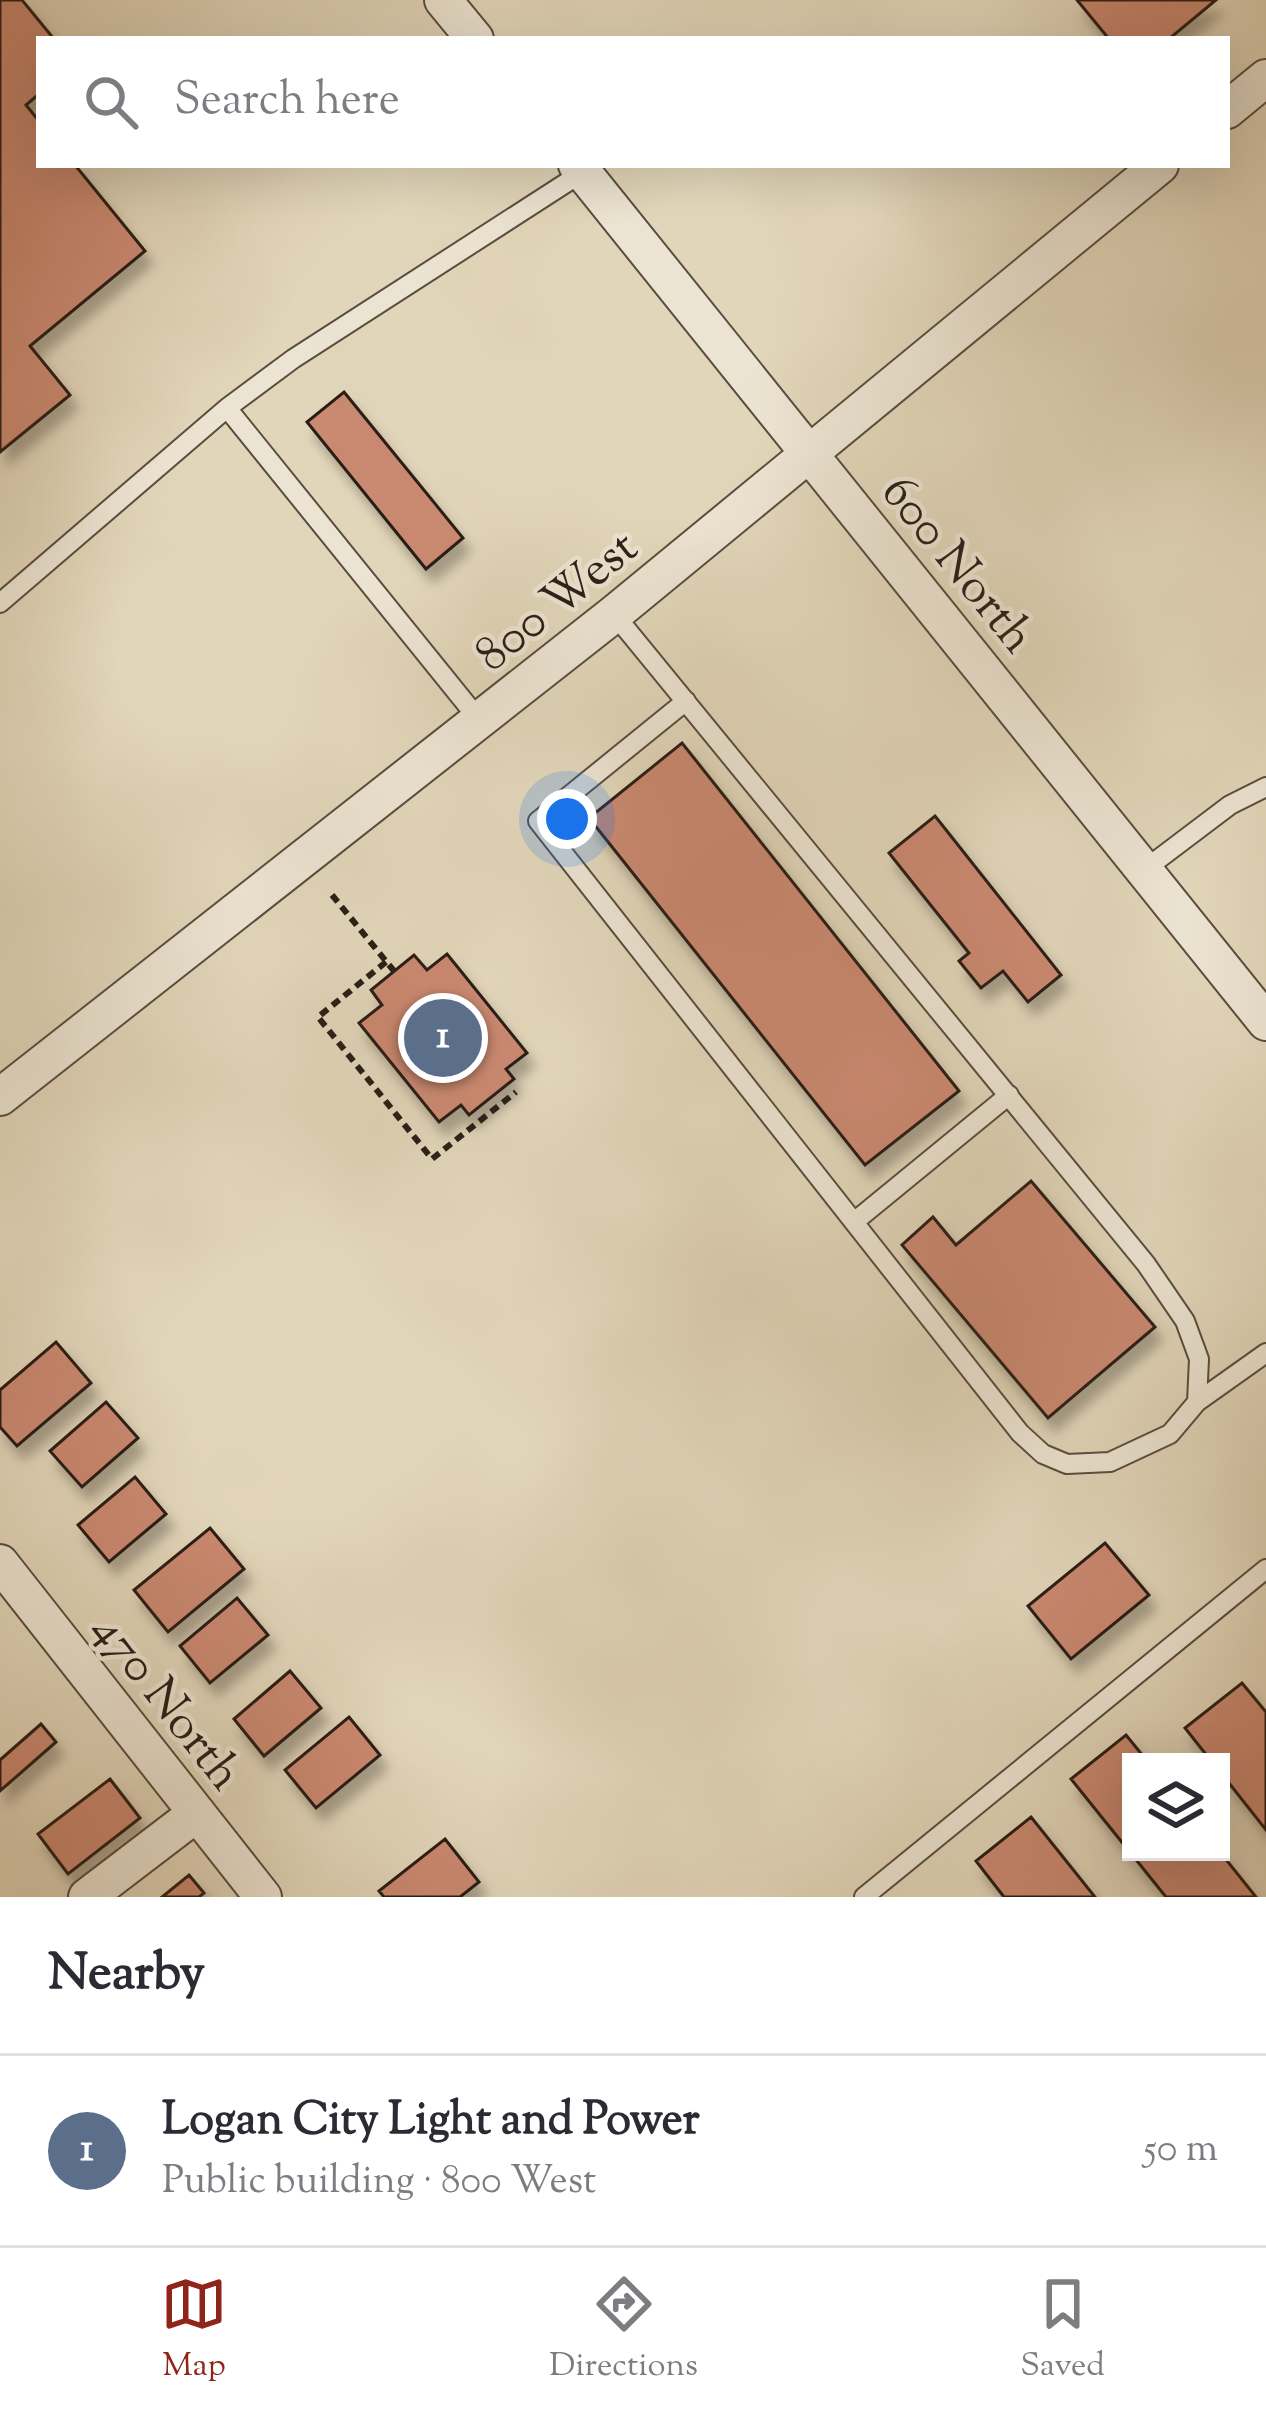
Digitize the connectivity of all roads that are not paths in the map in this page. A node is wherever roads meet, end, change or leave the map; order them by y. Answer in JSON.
{"nodes":[{"id":1,"x":443,"y":0,"type":"edge"},
{"id":2,"x":473,"y":36,"type":"edge"},
{"id":3,"x":1266,"y":78,"type":"edge"},
{"id":4,"x":1230,"y":108,"type":"edge"},
{"id":5,"x":1156,"y":168,"type":"edge"},
{"id":6,"x":580,"y":169,"type":"edge"},
{"id":7,"x":227,"y":408,"type":"junction"},
{"id":8,"x":810,"y":452,"type":"junction"},
{"id":9,"x":0,"y":603,"type":"edge"},
{"id":10,"x":614,"y":614,"type":"junction"},
{"id":11,"x":686,"y":701,"type":"junction"},
{"id":12,"x":480,"y":721,"type":"junction"},
{"id":13,"x":1266,"y":787,"type":"edge"},
{"id":14,"x":1144,"y":870,"type":"junction"},
{"id":15,"x":1266,"y":1022,"type":"edge"},
{"id":16,"x":3,"y":1087,"type":"edge"},
{"id":17,"x":1009,"y":1095,"type":"junction"},
{"id":18,"x":854,"y":1222,"type":"junction"},
{"id":19,"x":1266,"y":1353,"type":"edge"},
{"id":20,"x":1198,"y":1402,"type":"junction"},
{"id":21,"x":0,"y":1563,"type":"edge"},
{"id":22,"x":1266,"y":1570,"type":"edge"},
{"id":23,"x":197,"y":1813,"type":"junction"},
{"id":24,"x":87,"y":1897,"type":"edge"},
{"id":25,"x":263,"y":1897,"type":"edge"},
{"id":26,"x":864,"y":1897,"type":"edge"}],
"edges":[{"from":1,"to":2,"type":"street"},
{"from":3,"to":4,"type":"street"},
{"from":5,"to":8,"type":"street","name":"800 West"},
{"from":6,"to":7,"type":"lane"},
{"from":6,"to":8,"type":"street","name":"600 North"},
{"from":7,"to":9,"type":"lane"},
{"from":7,"to":12,"type":"lane"},
{"from":8,"to":10,"type":"street","name":"800 West"},
{"from":8,"to":14,"type":"street","name":"600 North"},
{"from":10,"to":11,"type":"lane"},
{"from":10,"to":12,"type":"street","name":"800 West"},
{"from":11,"to":17,"type":"lane"},
{"from":11,"to":18,"type":"lane"},
{"from":12,"to":16,"type":"street","name":"800 West"},
{"from":13,"to":14,"type":"lane"},
{"from":14,"to":15,"type":"street","name":"600 North"},
{"from":17,"to":18,"type":"lane"},
{"from":17,"to":20,"type":"lane"},
{"from":18,"to":20,"type":"lane"},
{"from":19,"to":20,"type":"lane"},
{"from":21,"to":23,"type":"street","name":"470 North"},
{"from":22,"to":26,"type":"lane"},
{"from":23,"to":24,"type":"street"},
{"from":23,"to":25,"type":"street","name":"470 North"}]}
